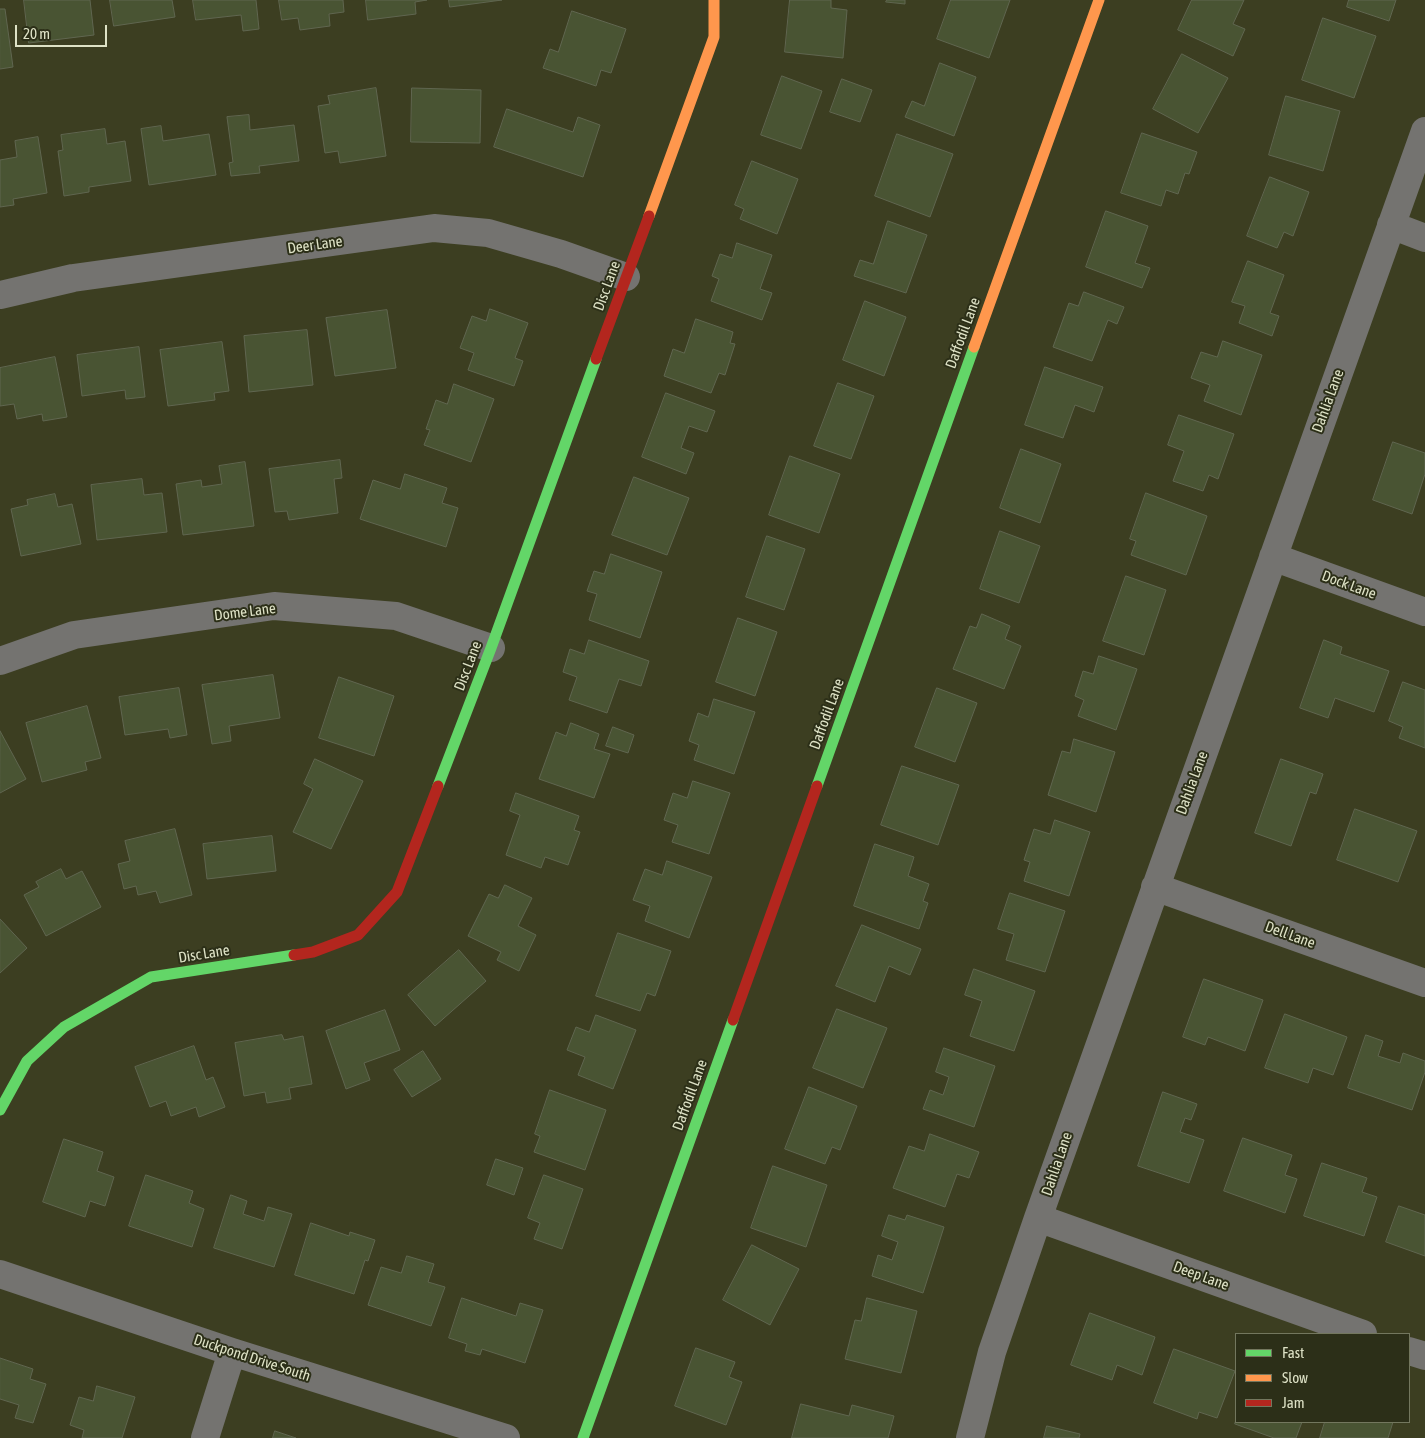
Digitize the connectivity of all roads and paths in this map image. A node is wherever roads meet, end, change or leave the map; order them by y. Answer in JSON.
{"nodes":[{"id":1,"x":714,"y":0,"type":"edge"},
{"id":2,"x":1098,"y":0,"type":"edge"},
{"id":3,"x":1425,"y":131,"type":"edge"},
{"id":4,"x":1391,"y":226,"type":"junction"},
{"id":5,"x":1425,"y":238,"type":"edge"},
{"id":6,"x":626,"y":277,"type":"junction"},
{"id":7,"x":0,"y":295,"type":"edge"},
{"id":8,"x":1272,"y":558,"type":"junction"},
{"id":9,"x":1425,"y":612,"type":"edge"},
{"id":10,"x":491,"y":648,"type":"junction"},
{"id":11,"x":0,"y":661,"type":"edge"},
{"id":12,"x":1155,"y":887,"type":"junction"},
{"id":13,"x":1425,"y":983,"type":"edge"},
{"id":14,"x":0,"y":1110,"type":"edge"},
{"id":15,"x":1038,"y":1218,"type":"junction"},
{"id":16,"x":0,"y":1274,"type":"edge"},
{"id":17,"x":1360,"y":1333,"type":"edge"},
{"id":18,"x":1410,"y":1350,"type":"edge"},
{"id":19,"x":232,"y":1352,"type":"junction"},
{"id":20,"x":1425,"y":1356,"type":"edge"},
{"id":21,"x":205,"y":1438,"type":"edge"},
{"id":22,"x":506,"y":1438,"type":"edge"},
{"id":23,"x":583,"y":1438,"type":"edge"},
{"id":24,"x":970,"y":1438,"type":"edge"}],
"edges":[{"from":1,"to":6,"type":"street","name":"Disc Lane"},
{"from":2,"to":23,"type":"street","name":"Daffodil Lane"},
{"from":3,"to":4,"type":"street","name":"Dahlia Lane"},
{"from":4,"to":5,"type":"street"},
{"from":4,"to":8,"type":"street","name":"Dahlia Lane"},
{"from":6,"to":7,"type":"street","name":"Deer Lane"},
{"from":6,"to":10,"type":"street","name":"Disc Lane"},
{"from":8,"to":9,"type":"street","name":"Dock Lane"},
{"from":8,"to":12,"type":"street","name":"Dahlia Lane"},
{"from":10,"to":11,"type":"street","name":"Dome Lane"},
{"from":10,"to":14,"type":"street","name":"Disc Lane"},
{"from":12,"to":13,"type":"street","name":"Dell Lane"},
{"from":12,"to":15,"type":"street","name":"Dahlia Lane"},
{"from":15,"to":17,"type":"street","name":"Deep Lane"},
{"from":15,"to":24,"type":"street","name":"Dahlia Lane"},
{"from":16,"to":19,"type":"street","name":"Duckpond Drive South"},
{"from":18,"to":20,"type":"street"},
{"from":19,"to":21,"type":"street"},
{"from":19,"to":22,"type":"street","name":"Duckpond Drive South"}]}
